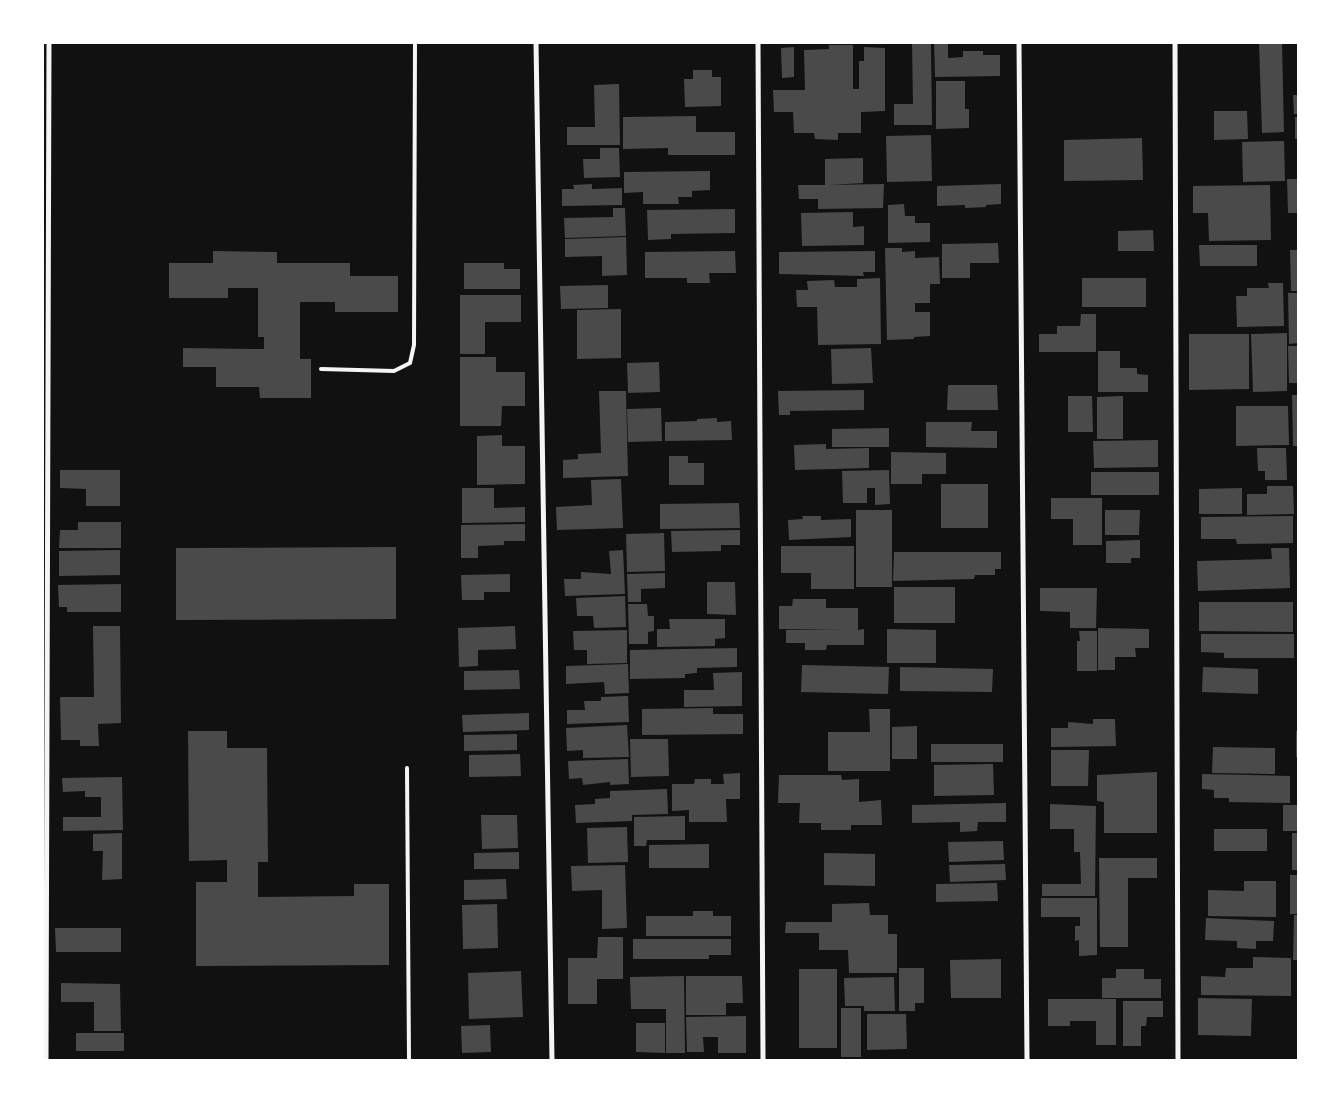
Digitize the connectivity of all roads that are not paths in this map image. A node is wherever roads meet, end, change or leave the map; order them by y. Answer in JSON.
{"nodes":[{"id":1,"x":49,"y":42,"type":"edge"},
{"id":2,"x":415,"y":42,"type":"edge"},
{"id":3,"x":536,"y":42,"type":"edge"},
{"id":4,"x":758,"y":42,"type":"edge"},
{"id":5,"x":1019,"y":42,"type":"edge"},
{"id":6,"x":1175,"y":42,"type":"edge"},
{"id":7,"x":322,"y":369,"type":"dead end"},
{"id":8,"x":407,"y":768,"type":"dead end"},
{"id":9,"x":46,"y":1060,"type":"edge"},
{"id":10,"x":409,"y":1060,"type":"edge"},
{"id":11,"x":552,"y":1060,"type":"edge"},
{"id":12,"x":762,"y":1060,"type":"edge"},
{"id":13,"x":1026,"y":1060,"type":"edge"},
{"id":14,"x":1178,"y":1060,"type":"edge"}],
"edges":[{"from":1,"to":9,"type":"street"},
{"from":2,"to":7,"type":"lane"},
{"from":3,"to":11,"type":"street"},
{"from":4,"to":12,"type":"street"},
{"from":5,"to":13,"type":"street"},
{"from":6,"to":14,"type":"street"},
{"from":8,"to":10,"type":"lane"}]}
